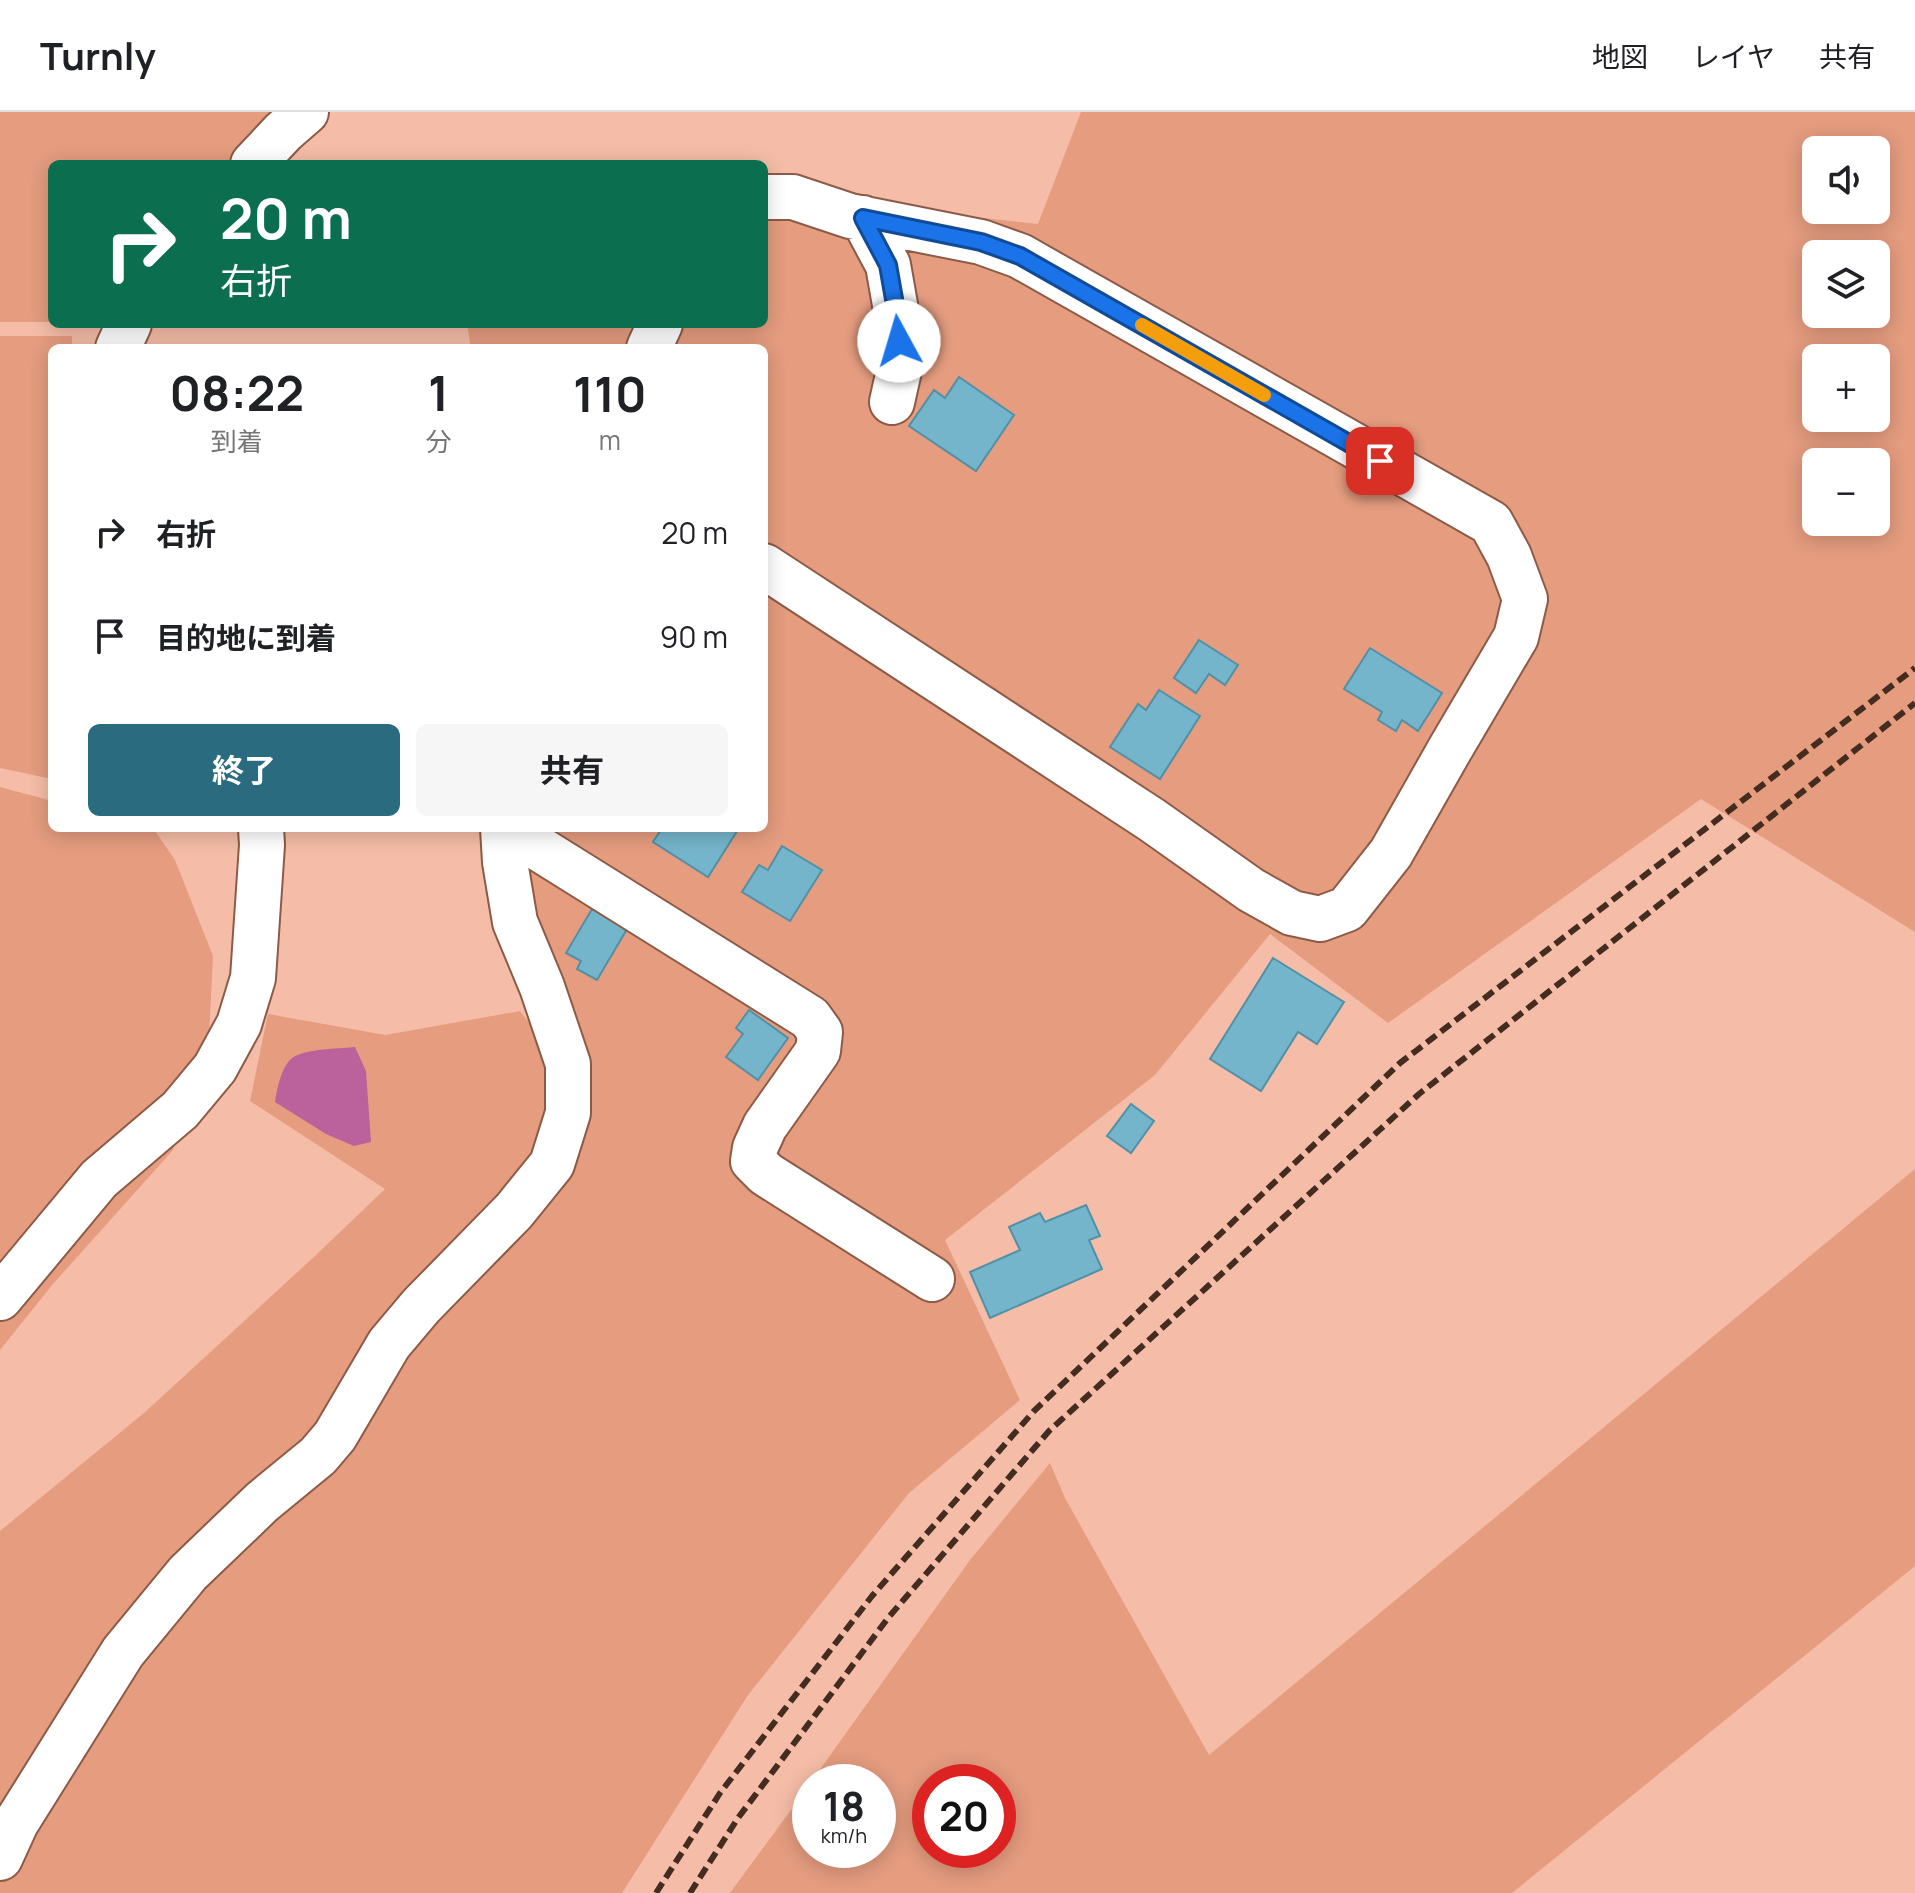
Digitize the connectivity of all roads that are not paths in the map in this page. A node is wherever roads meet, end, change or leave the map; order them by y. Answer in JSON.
{"nodes":[{"id":1,"x":306,"y":112,"type":"edge"},
{"id":2,"x":257,"y":160,"type":"edge"},
{"id":3,"x":768,"y":197,"type":"edge"},
{"id":4,"x":863,"y":218,"type":"junction"},
{"id":5,"x":892,"y":402,"type":"dead end"},
{"id":6,"x":768,"y":569,"type":"edge"},
{"id":7,"x":261,"y":832,"type":"edge"},
{"id":8,"x":505,"y":832,"type":"edge"},
{"id":9,"x":511,"y":832,"type":"edge"},
{"id":10,"x":932,"y":1279,"type":"dead end"},
{"id":11,"x":0,"y":1298,"type":"edge"},
{"id":12,"x":0,"y":1858,"type":"edge"}],
"edges":[{"from":1,"to":2,"type":"lane"},
{"from":3,"to":4,"type":"lane"},
{"from":4,"to":5,"type":"lane"},
{"from":4,"to":6,"type":"lane"},
{"from":7,"to":11,"type":"lane"},
{"from":8,"to":12,"type":"lane"},
{"from":9,"to":10,"type":"lane"}]}
